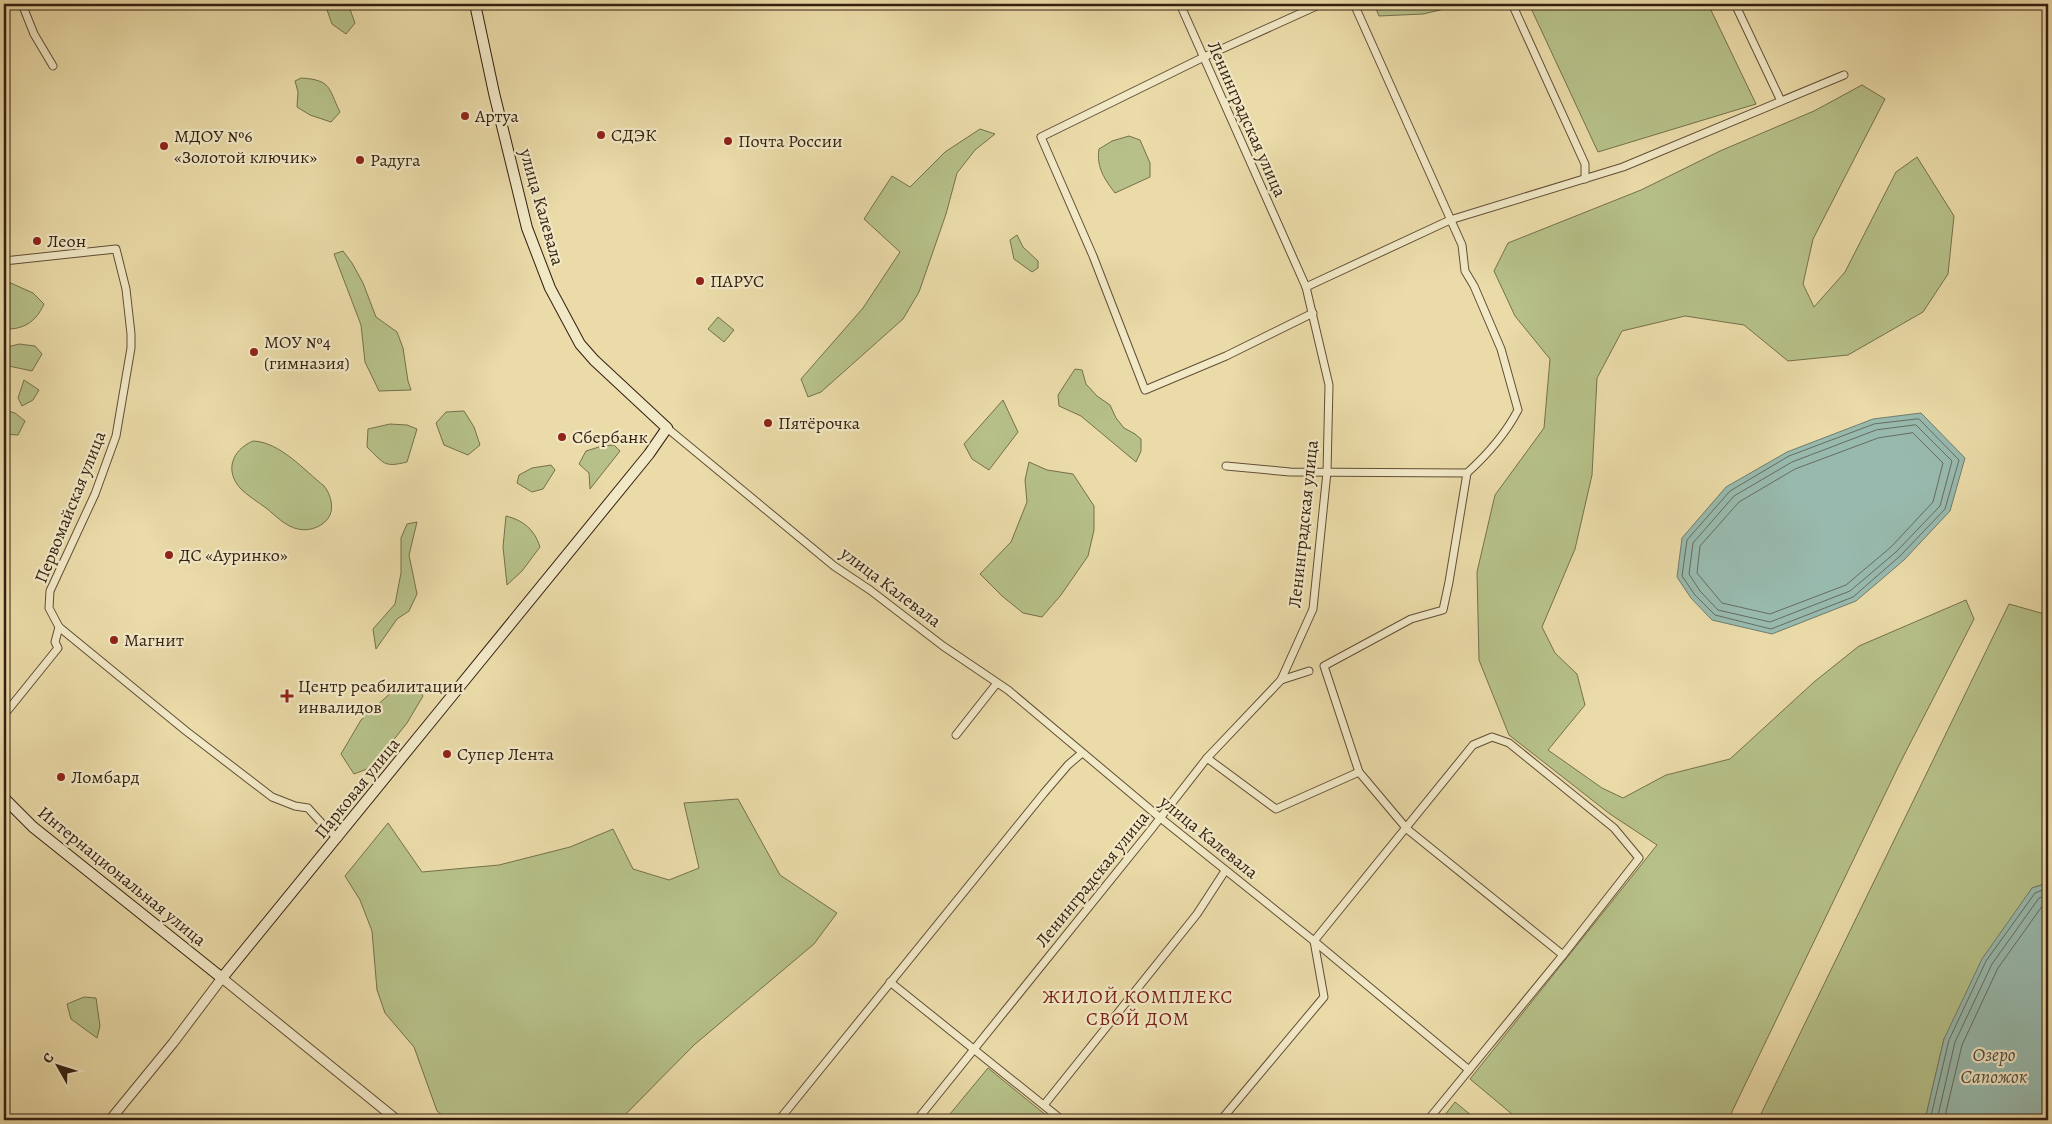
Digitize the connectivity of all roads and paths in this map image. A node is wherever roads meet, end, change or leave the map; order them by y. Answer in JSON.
{"nodes":[{"id":1,"x":22,"y":4,"type":"edge"},
{"id":2,"x":475,"y":4,"type":"edge"},
{"id":3,"x":1180,"y":4,"type":"edge"},
{"id":4,"x":1321,"y":4,"type":"edge"},
{"id":5,"x":1354,"y":4,"type":"edge"},
{"id":6,"x":1735,"y":4,"type":"edge"},
{"id":7,"x":1513,"y":6,"type":"dead end"},
{"id":8,"x":1204,"y":57,"type":"junction"},
{"id":9,"x":53,"y":66,"type":"dead end"},
{"id":10,"x":1844,"y":75,"type":"dead end"},
{"id":11,"x":1781,"y":101,"type":"junction"},
{"id":12,"x":1584,"y":179,"type":"junction"},
{"id":13,"x":1450,"y":220,"type":"junction"},
{"id":14,"x":4,"y":261,"type":"edge"},
{"id":15,"x":1306,"y":287,"type":"junction"},
{"id":16,"x":1313,"y":313,"type":"junction"},
{"id":17,"x":667,"y":428,"type":"junction"},
{"id":18,"x":1226,"y":466,"type":"dead end"},
{"id":19,"x":1327,"y":472,"type":"junction"},
{"id":20,"x":1467,"y":473,"type":"junction"},
{"id":21,"x":59,"y":627,"type":"junction"},
{"id":22,"x":1309,"y":671,"type":"dead end"},
{"id":23,"x":1281,"y":680,"type":"junction"},
{"id":24,"x":997,"y":683,"type":"junction"},
{"id":25,"x":4,"y":715,"type":"edge"},
{"id":26,"x":956,"y":735,"type":"dead end"},
{"id":27,"x":1082,"y":753,"type":"junction"},
{"id":28,"x":1207,"y":758,"type":"junction"},
{"id":29,"x":1359,"y":772,"type":"junction"},
{"id":30,"x":4,"y":798,"type":"edge"},
{"id":31,"x":1161,"y":818,"type":"junction"},
{"id":32,"x":1407,"y":828,"type":"junction"},
{"id":33,"x":338,"y":838,"type":"junction"},
{"id":34,"x":1225,"y":871,"type":"junction"},
{"id":35,"x":1314,"y":941,"type":"junction"},
{"id":36,"x":1563,"y":956,"type":"junction"},
{"id":37,"x":222,"y":978,"type":"junction"},
{"id":38,"x":890,"y":982,"type":"junction"},
{"id":39,"x":974,"y":1050,"type":"junction"},
{"id":40,"x":1469,"y":1070,"type":"junction"},
{"id":41,"x":1044,"y":1105,"type":"junction"},
{"id":42,"x":110,"y":1120,"type":"edge"},
{"id":43,"x":397,"y":1120,"type":"edge"},
{"id":44,"x":779,"y":1120,"type":"edge"},
{"id":45,"x":917,"y":1120,"type":"edge"},
{"id":46,"x":1062,"y":1120,"type":"edge"},
{"id":47,"x":1221,"y":1120,"type":"edge"},
{"id":48,"x":1428,"y":1120,"type":"edge"}],
"edges":[{"from":1,"to":9,"type":"street"},
{"from":2,"to":17,"type":"main road","name":"улица Калевала"},
{"from":3,"to":8,"type":"street","name":"Ленинградская улица"},
{"from":4,"to":8,"type":"street"},
{"from":5,"to":13,"type":"street"},
{"from":6,"to":11,"type":"street"},
{"from":7,"to":12,"type":"street"},
{"from":8,"to":15,"type":"street","name":"Ленинградская улица"},
{"from":8,"to":16,"type":"street"},
{"from":10,"to":11,"type":"street"},
{"from":11,"to":12,"type":"street"},
{"from":12,"to":13,"type":"street"},
{"from":13,"to":15,"type":"street"},
{"from":13,"to":20,"type":"street"},
{"from":14,"to":21,"type":"street","name":"Первомайская улица"},
{"from":15,"to":16,"type":"street","name":"Ленинградская улица"},
{"from":16,"to":19,"type":"street","name":"Ленинградская улица"},
{"from":17,"to":24,"type":"street","name":"улица Калевала"},
{"from":17,"to":33,"type":"main road","name":"Парковая улица"},
{"from":18,"to":19,"type":"street"},
{"from":19,"to":20,"type":"street"},
{"from":19,"to":23,"type":"street","name":"Ленинградская улица"},
{"from":20,"to":29,"type":"street"},
{"from":21,"to":25,"type":"street"},
{"from":21,"to":33,"type":"street","name":"Первомайская улица"},
{"from":22,"to":23,"type":"street"},
{"from":23,"to":28,"type":"street","name":"Ленинградская улица"},
{"from":24,"to":26,"type":"street"},
{"from":24,"to":27,"type":"street","name":"улица Калевала"},
{"from":27,"to":31,"type":"street","name":"улица Калевала"},
{"from":27,"to":38,"type":"street"},
{"from":28,"to":29,"type":"street"},
{"from":28,"to":31,"type":"street","name":"Ленинградская улица"},
{"from":29,"to":32,"type":"street"},
{"from":30,"to":37,"type":"main road","name":"Интернациональная улица"},
{"from":31,"to":34,"type":"street","name":"улица Калевала"},
{"from":31,"to":39,"type":"street","name":"Ленинградская улица"},
{"from":32,"to":35,"type":"street"},
{"from":32,"to":36,"type":"street"},
{"from":32,"to":36,"type":"street"},
{"from":33,"to":37,"type":"main road","name":"Парковая улица"},
{"from":34,"to":35,"type":"street","name":"улица Калевала"},
{"from":34,"to":41,"type":"street"},
{"from":35,"to":40,"type":"street","name":"улица Калевала"},
{"from":35,"to":47,"type":"street"},
{"from":36,"to":40,"type":"street"},
{"from":37,"to":42,"type":"street","name":"Парковая улица"},
{"from":37,"to":43,"type":"street"},
{"from":38,"to":39,"type":"street"},
{"from":38,"to":44,"type":"street"},
{"from":39,"to":41,"type":"street"},
{"from":39,"to":45,"type":"street","name":"Ленинградская улица"},
{"from":40,"to":48,"type":"street"},
{"from":41,"to":46,"type":"street"}]}
